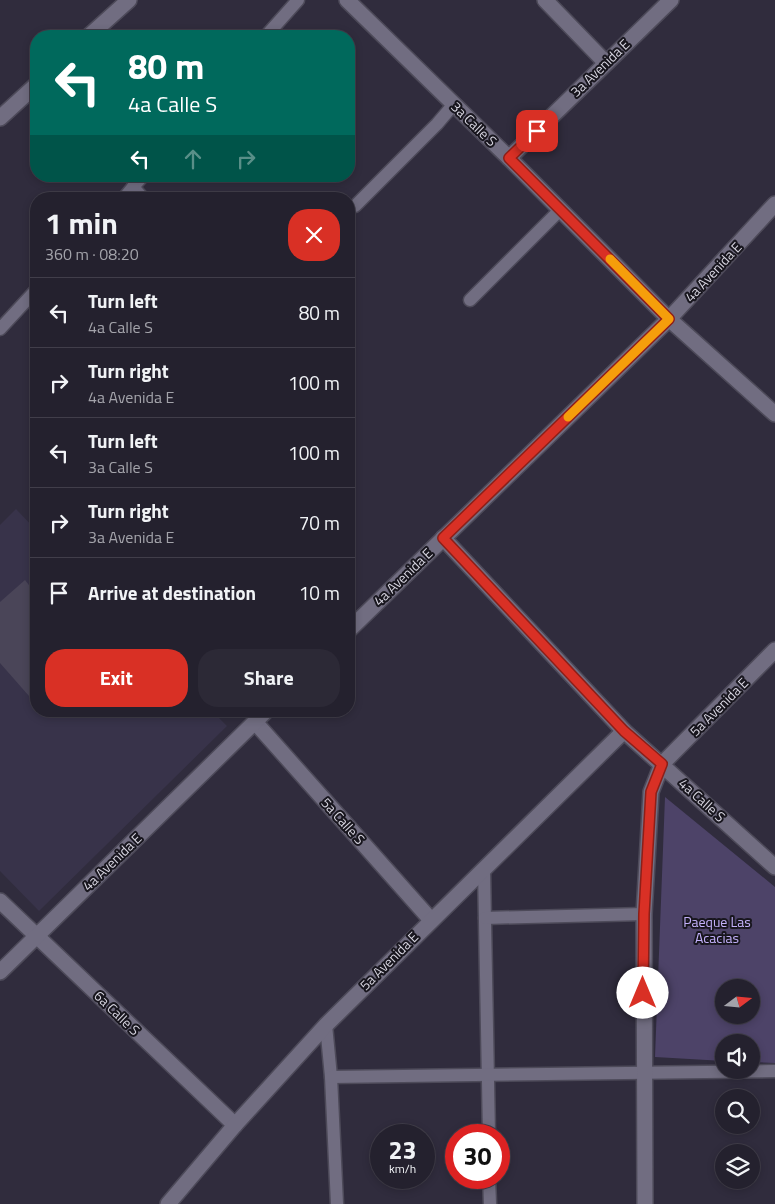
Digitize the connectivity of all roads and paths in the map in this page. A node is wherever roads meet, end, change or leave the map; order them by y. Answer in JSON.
{"nodes":[{"id":1,"x":129,"y":0,"type":"edge"},
{"id":2,"x":298,"y":0,"type":"edge"},
{"id":3,"x":346,"y":0,"type":"edge"},
{"id":4,"x":546,"y":0,"type":"edge"},
{"id":5,"x":670,"y":0,"type":"edge"},
{"id":6,"x":96,"y":30,"type":"edge"},
{"id":7,"x":271,"y":30,"type":"edge"},
{"id":8,"x":606,"y":63,"type":"junction"},
{"id":9,"x":30,"y":90,"type":"edge"},
{"id":10,"x":454,"y":104,"type":"junction"},
{"id":11,"x":0,"y":118,"type":"edge"},
{"id":12,"x":509,"y":158,"type":"junction"},
{"id":13,"x":138,"y":182,"type":"edge"},
{"id":14,"x":134,"y":187,"type":"junction"},
{"id":15,"x":129,"y":192,"type":"edge"},
{"id":16,"x":138,"y":192,"type":"edge"},
{"id":17,"x":775,"y":204,"type":"edge"},
{"id":18,"x":355,"y":206,"type":"dead end"},
{"id":19,"x":560,"y":210,"type":"junction"},
{"id":20,"x":30,"y":296,"type":"edge"},
{"id":21,"x":470,"y":300,"type":"dead end"},
{"id":22,"x":669,"y":319,"type":"junction"},
{"id":23,"x":0,"y":328,"type":"edge"},
{"id":24,"x":775,"y":414,"type":"edge"},
{"id":25,"x":443,"y":538,"type":"junction"},
{"id":26,"x":355,"y":624,"type":"edge"},
{"id":27,"x":775,"y":650,"type":"edge"},
{"id":28,"x":260,"y":717,"type":"edge"},
{"id":29,"x":255,"y":722,"type":"junction"},
{"id":30,"x":624,"y":731,"type":"junction"},
{"id":31,"x":662,"y":764,"type":"junction"},
{"id":32,"x":775,"y":867,"type":"edge"},
{"id":33,"x":484,"y":868,"type":"junction"},
{"id":34,"x":0,"y":901,"type":"edge"},
{"id":35,"x":644,"y":914,"type":"junction"},
{"id":36,"x":485,"y":918,"type":"junction"},
{"id":37,"x":430,"y":920,"type":"junction"},
{"id":38,"x":36,"y":936,"type":"junction"},
{"id":39,"x":0,"y":972,"type":"edge"},
{"id":40,"x":326,"y":1026,"type":"junction"},
{"id":41,"x":775,"y":1071,"type":"edge"},
{"id":42,"x":643,"y":1072,"type":"junction"},
{"id":43,"x":488,"y":1074,"type":"junction"},
{"id":44,"x":331,"y":1077,"type":"junction"},
{"id":45,"x":235,"y":1124,"type":"junction"},
{"id":46,"x":489,"y":1124,"type":"edge"},
{"id":47,"x":490,"y":1189,"type":"edge"},
{"id":48,"x":168,"y":1204,"type":"edge"},
{"id":49,"x":337,"y":1204,"type":"edge"},
{"id":50,"x":490,"y":1204,"type":"edge"},
{"id":51,"x":644,"y":1204,"type":"edge"}],
"edges":[{"from":1,"to":6,"type":"street"},
{"from":2,"to":7,"type":"lane"},
{"from":3,"to":10,"type":"street","name":"3a Calle S"},
{"from":4,"to":8,"type":"street"},
{"from":5,"to":8,"type":"street","name":"3a Avenida E"},
{"from":8,"to":12,"type":"street","name":"3a Avenida E"},
{"from":9,"to":11,"type":"street"},
{"from":10,"to":12,"type":"street","name":"3a Calle S"},
{"from":10,"to":18,"type":"lane"},
{"from":12,"to":19,"type":"street","name":"3a Calle S"},
{"from":13,"to":14,"type":"lane"},
{"from":14,"to":15,"type":"lane"},
{"from":14,"to":16,"type":"lane"},
{"from":17,"to":22,"type":"street","name":"4a Avenida E"},
{"from":19,"to":21,"type":"lane"},
{"from":19,"to":22,"type":"street","name":"3a Calle S"},
{"from":20,"to":23,"type":"lane"},
{"from":22,"to":24,"type":"street","name":"3a Calle S"},
{"from":22,"to":25,"type":"street","name":"4a Avenida E"},
{"from":25,"to":26,"type":"street","name":"4a Avenida E"},
{"from":25,"to":30,"type":"street","name":"4a Calle S"},
{"from":27,"to":31,"type":"street","name":"5a Avenida E"},
{"from":28,"to":29,"type":"street","name":"4a Avenida E"},
{"from":29,"to":37,"type":"street","name":"5a Calle S"},
{"from":29,"to":38,"type":"street","name":"4a Avenida E"},
{"from":30,"to":31,"type":"street","name":"4a Calle S"},
{"from":30,"to":33,"type":"street","name":"5a Avenida E"},
{"from":31,"to":32,"type":"street","name":"4a Calle S"},
{"from":31,"to":35,"type":"street"},
{"from":33,"to":36,"type":"lane"},
{"from":33,"to":37,"type":"street","name":"5a Avenida E"},
{"from":34,"to":38,"type":"street","name":"6a Calle S"},
{"from":35,"to":36,"type":"lane"},
{"from":35,"to":42,"type":"street"},
{"from":36,"to":43,"type":"lane"},
{"from":37,"to":40,"type":"street","name":"5a Avenida E"},
{"from":38,"to":39,"type":"street","name":"4a Avenida E"},
{"from":38,"to":45,"type":"street","name":"6a Calle S"},
{"from":40,"to":44,"type":"lane"},
{"from":40,"to":45,"type":"street","name":"5a Avenida E"},
{"from":41,"to":42,"type":"lane"},
{"from":42,"to":43,"type":"lane"},
{"from":42,"to":51,"type":"street"},
{"from":43,"to":44,"type":"lane"},
{"from":43,"to":46,"type":"lane"},
{"from":44,"to":49,"type":"lane"},
{"from":45,"to":48,"type":"street","name":"5a Avenida E"},
{"from":47,"to":50,"type":"lane"}]}
